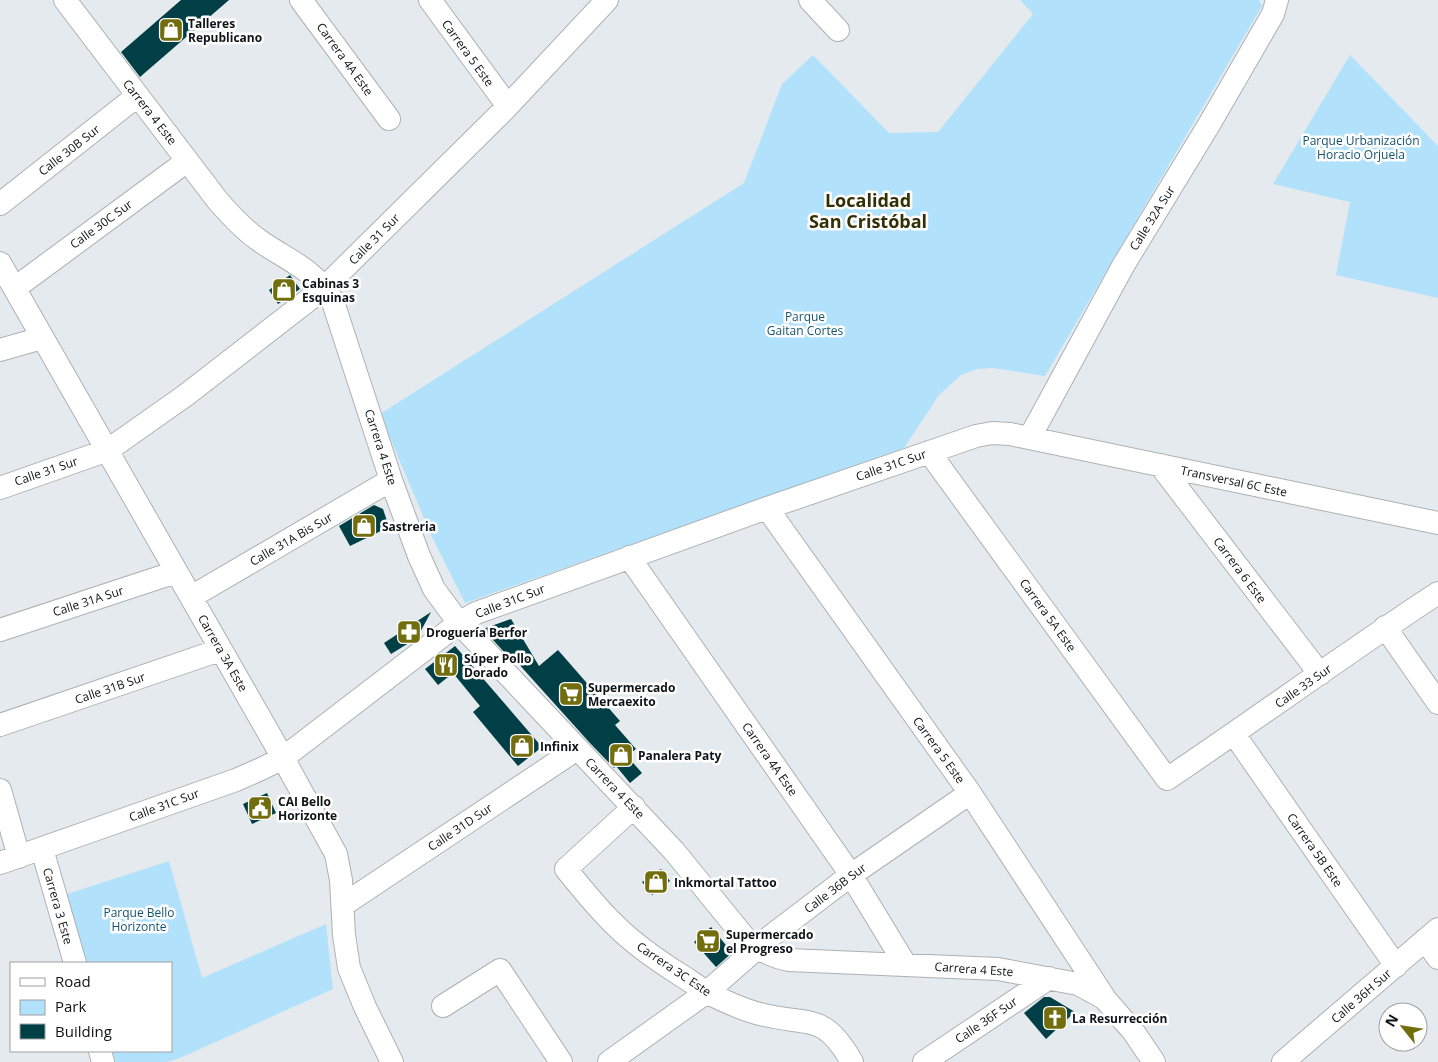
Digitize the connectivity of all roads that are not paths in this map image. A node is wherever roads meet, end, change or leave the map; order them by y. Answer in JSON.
{"nodes":[{"id":1,"x":65,"y":0,"type":"edge"},
{"id":2,"x":301,"y":0,"type":"edge"},
{"id":3,"x":430,"y":0,"type":"edge"},
{"id":4,"x":607,"y":0,"type":"edge"},
{"id":5,"x":810,"y":0,"type":"edge"},
{"id":6,"x":1276,"y":0,"type":"edge"},
{"id":7,"x":838,"y":30,"type":"dead end"},
{"id":8,"x":137,"y":96,"type":"junction"},
{"id":9,"x":507,"y":105,"type":"junction"},
{"id":10,"x":389,"y":118,"type":"dead end"},
{"id":11,"x":187,"y":161,"type":"junction"},
{"id":12,"x":0,"y":204,"type":"edge"},
{"id":13,"x":0,"y":263,"type":"edge"},
{"id":14,"x":15,"y":288,"type":"junction"},
{"id":15,"x":324,"y":288,"type":"junction"},
{"id":16,"x":42,"y":338,"type":"junction"},
{"id":17,"x":0,"y":350,"type":"edge"},
{"id":18,"x":1030,"y":438,"type":"junction"},
{"id":19,"x":108,"y":450,"type":"junction"},
{"id":20,"x":929,"y":452,"type":"junction"},
{"id":21,"x":1160,"y":465,"type":"junction"},
{"id":22,"x":391,"y":480,"type":"junction"},
{"id":23,"x":0,"y":488,"type":"edge"},
{"id":24,"x":767,"y":508,"type":"junction"},
{"id":25,"x":1438,"y":522,"type":"edge"},
{"id":26,"x":629,"y":557,"type":"junction"},
{"id":27,"x":176,"y":572,"type":"junction"},
{"id":28,"x":1438,"y":593,"type":"edge"},
{"id":29,"x":191,"y":597,"type":"junction"},
{"id":30,"x":459,"y":623,"type":"junction"},
{"id":31,"x":1385,"y":627,"type":"junction"},
{"id":32,"x":0,"y":630,"type":"edge"},
{"id":33,"x":220,"y":650,"type":"junction"},
{"id":34,"x":1320,"y":674,"type":"junction"},
{"id":35,"x":1438,"y":703,"type":"edge"},
{"id":36,"x":0,"y":725,"type":"edge"},
{"id":37,"x":1234,"y":734,"type":"junction"},
{"id":38,"x":577,"y":749,"type":"junction"},
{"id":39,"x":283,"y":758,"type":"junction"},
{"id":40,"x":1167,"y":779,"type":"joint"},
{"id":41,"x":0,"y":790,"type":"edge"},
{"id":42,"x":970,"y":793,"type":"junction"},
{"id":43,"x":634,"y":807,"type":"junction"},
{"id":44,"x":42,"y":849,"type":"junction"},
{"id":45,"x":10,"y":860,"type":"edge"},
{"id":46,"x":851,"y":875,"type":"junction"},
{"id":47,"x":343,"y":905,"type":"junction"},
{"id":48,"x":1434,"y":943,"type":"edge"},
{"id":49,"x":757,"y":948,"type":"junction"},
{"id":50,"x":75,"y":962,"type":"edge"},
{"id":51,"x":905,"y":964,"type":"junction"},
{"id":52,"x":1396,"y":966,"type":"junction"},
{"id":53,"x":1049,"y":978,"type":"junction"},
{"id":54,"x":707,"y":992,"type":"junction"},
{"id":55,"x":1104,"y":998,"type":"junction"},
{"id":56,"x":443,"y":1006,"type":"dead end"},
{"id":57,"x":392,"y":1062,"type":"edge"},
{"id":58,"x":561,"y":1062,"type":"edge"},
{"id":59,"x":609,"y":1062,"type":"edge"},
{"id":60,"x":852,"y":1062,"type":"edge"},
{"id":61,"x":924,"y":1062,"type":"edge"},
{"id":62,"x":1154,"y":1062,"type":"edge"},
{"id":63,"x":1283,"y":1062,"type":"edge"}],
"edges":[{"from":1,"to":8,"type":"street","name":"Carrera 4 Este"},
{"from":2,"to":10,"type":"street","name":"Carrera 4A Este"},
{"from":3,"to":9,"type":"street","name":"Carrera 5 Este"},
{"from":4,"to":9,"type":"street","name":"Calle 31 Sur"},
{"from":5,"to":7,"type":"street"},
{"from":6,"to":18,"type":"street","name":"Calle 32A Sur"},
{"from":8,"to":11,"type":"street","name":"Carrera 4 Este"},
{"from":8,"to":12,"type":"street","name":"Calle 30B Sur"},
{"from":9,"to":15,"type":"street","name":"Calle 31 Sur"},
{"from":11,"to":14,"type":"street","name":"Calle 30C Sur"},
{"from":11,"to":15,"type":"street","name":"Carrera 4 Este"},
{"from":13,"to":14,"type":"street","name":"Carrera 3A Este"},
{"from":14,"to":16,"type":"street","name":"Carrera 3A Este"},
{"from":15,"to":19,"type":"street","name":"Calle 31 Sur"},
{"from":15,"to":22,"type":"street","name":"Carrera 4 Este"},
{"from":16,"to":17,"type":"street"},
{"from":16,"to":19,"type":"street","name":"Carrera 3A Este"},
{"from":18,"to":20,"type":"street","name":"Calle 31C Sur"},
{"from":18,"to":21,"type":"street","name":"Transversal 6C Este"},
{"from":19,"to":23,"type":"street","name":"Calle 31 Sur"},
{"from":19,"to":27,"type":"street","name":"Carrera 3A Este"},
{"from":20,"to":24,"type":"street","name":"Calle 31C Sur"},
{"from":20,"to":40,"type":"street","name":"Carrera 5A Este"},
{"from":21,"to":25,"type":"street","name":"Transversal 6C Este"},
{"from":21,"to":34,"type":"street","name":"Carrera 6 Este"},
{"from":22,"to":29,"type":"street","name":"Calle 31A Bis Sur"},
{"from":22,"to":30,"type":"street","name":"Carrera 4 Este"},
{"from":24,"to":26,"type":"street","name":"Calle 31C Sur"},
{"from":24,"to":42,"type":"street","name":"Carrera 5 Este"},
{"from":26,"to":30,"type":"street","name":"Calle 31C Sur"},
{"from":26,"to":46,"type":"street","name":"Carrera 4A Este"},
{"from":27,"to":29,"type":"street","name":"Carrera 3A Este"},
{"from":27,"to":32,"type":"street","name":"Calle 31A Sur"},
{"from":28,"to":31,"type":"street","name":"Calle 33 Sur"},
{"from":29,"to":33,"type":"street","name":"Carrera 3A Este"},
{"from":30,"to":38,"type":"street","name":"Carrera 4 Este"},
{"from":30,"to":39,"type":"street","name":"Calle 31C Sur"},
{"from":31,"to":34,"type":"street","name":"Calle 33 Sur"},
{"from":31,"to":35,"type":"street"},
{"from":33,"to":36,"type":"street","name":"Calle 31B Sur"},
{"from":33,"to":39,"type":"street","name":"Carrera 3A Este"},
{"from":34,"to":37,"type":"street","name":"Calle 33 Sur"},
{"from":37,"to":40,"type":"street","name":"Calle 33 Sur"},
{"from":37,"to":52,"type":"street","name":"Carrera 5B Este"},
{"from":38,"to":43,"type":"street","name":"Carrera 4 Este"},
{"from":38,"to":47,"type":"street","name":"Calle 31D Sur"},
{"from":39,"to":44,"type":"street","name":"Calle 31C Sur"},
{"from":39,"to":47,"type":"street","name":"Carrera 3A Este"},
{"from":41,"to":45,"type":"street"},
{"from":42,"to":46,"type":"street","name":"Calle 36B Sur"},
{"from":42,"to":55,"type":"street","name":"Carrera 5 Este"},
{"from":43,"to":49,"type":"street","name":"Carrera 4 Este"},
{"from":43,"to":54,"type":"street","name":"Carrera 3C Este"},
{"from":44,"to":45,"type":"street","name":"Calle 31C Sur"},
{"from":44,"to":50,"type":"street","name":"Carrera 3 Este"},
{"from":46,"to":49,"type":"street","name":"Calle 36B Sur"},
{"from":46,"to":51,"type":"street","name":"Carrera 4A Este"},
{"from":47,"to":57,"type":"street","name":"Carrera 3A Este"},
{"from":48,"to":52,"type":"street","name":"Calle 36H Sur"},
{"from":49,"to":51,"type":"street","name":"Carrera 4 Este"},
{"from":49,"to":54,"type":"street","name":"Calle 36B Sur"},
{"from":51,"to":53,"type":"street","name":"Carrera 4 Este"},
{"from":52,"to":63,"type":"street","name":"Calle 36H Sur"},
{"from":53,"to":55,"type":"street","name":"Carrera 4 Este"},
{"from":53,"to":61,"type":"street","name":"Calle 36F Sur"},
{"from":54,"to":59,"type":"street","name":"Calle 36B Sur"},
{"from":54,"to":60,"type":"street","name":"Carrera 3C Este"},
{"from":55,"to":62,"type":"street","name":"Carrera 4 Este"},
{"from":56,"to":58,"type":"street"}]}
